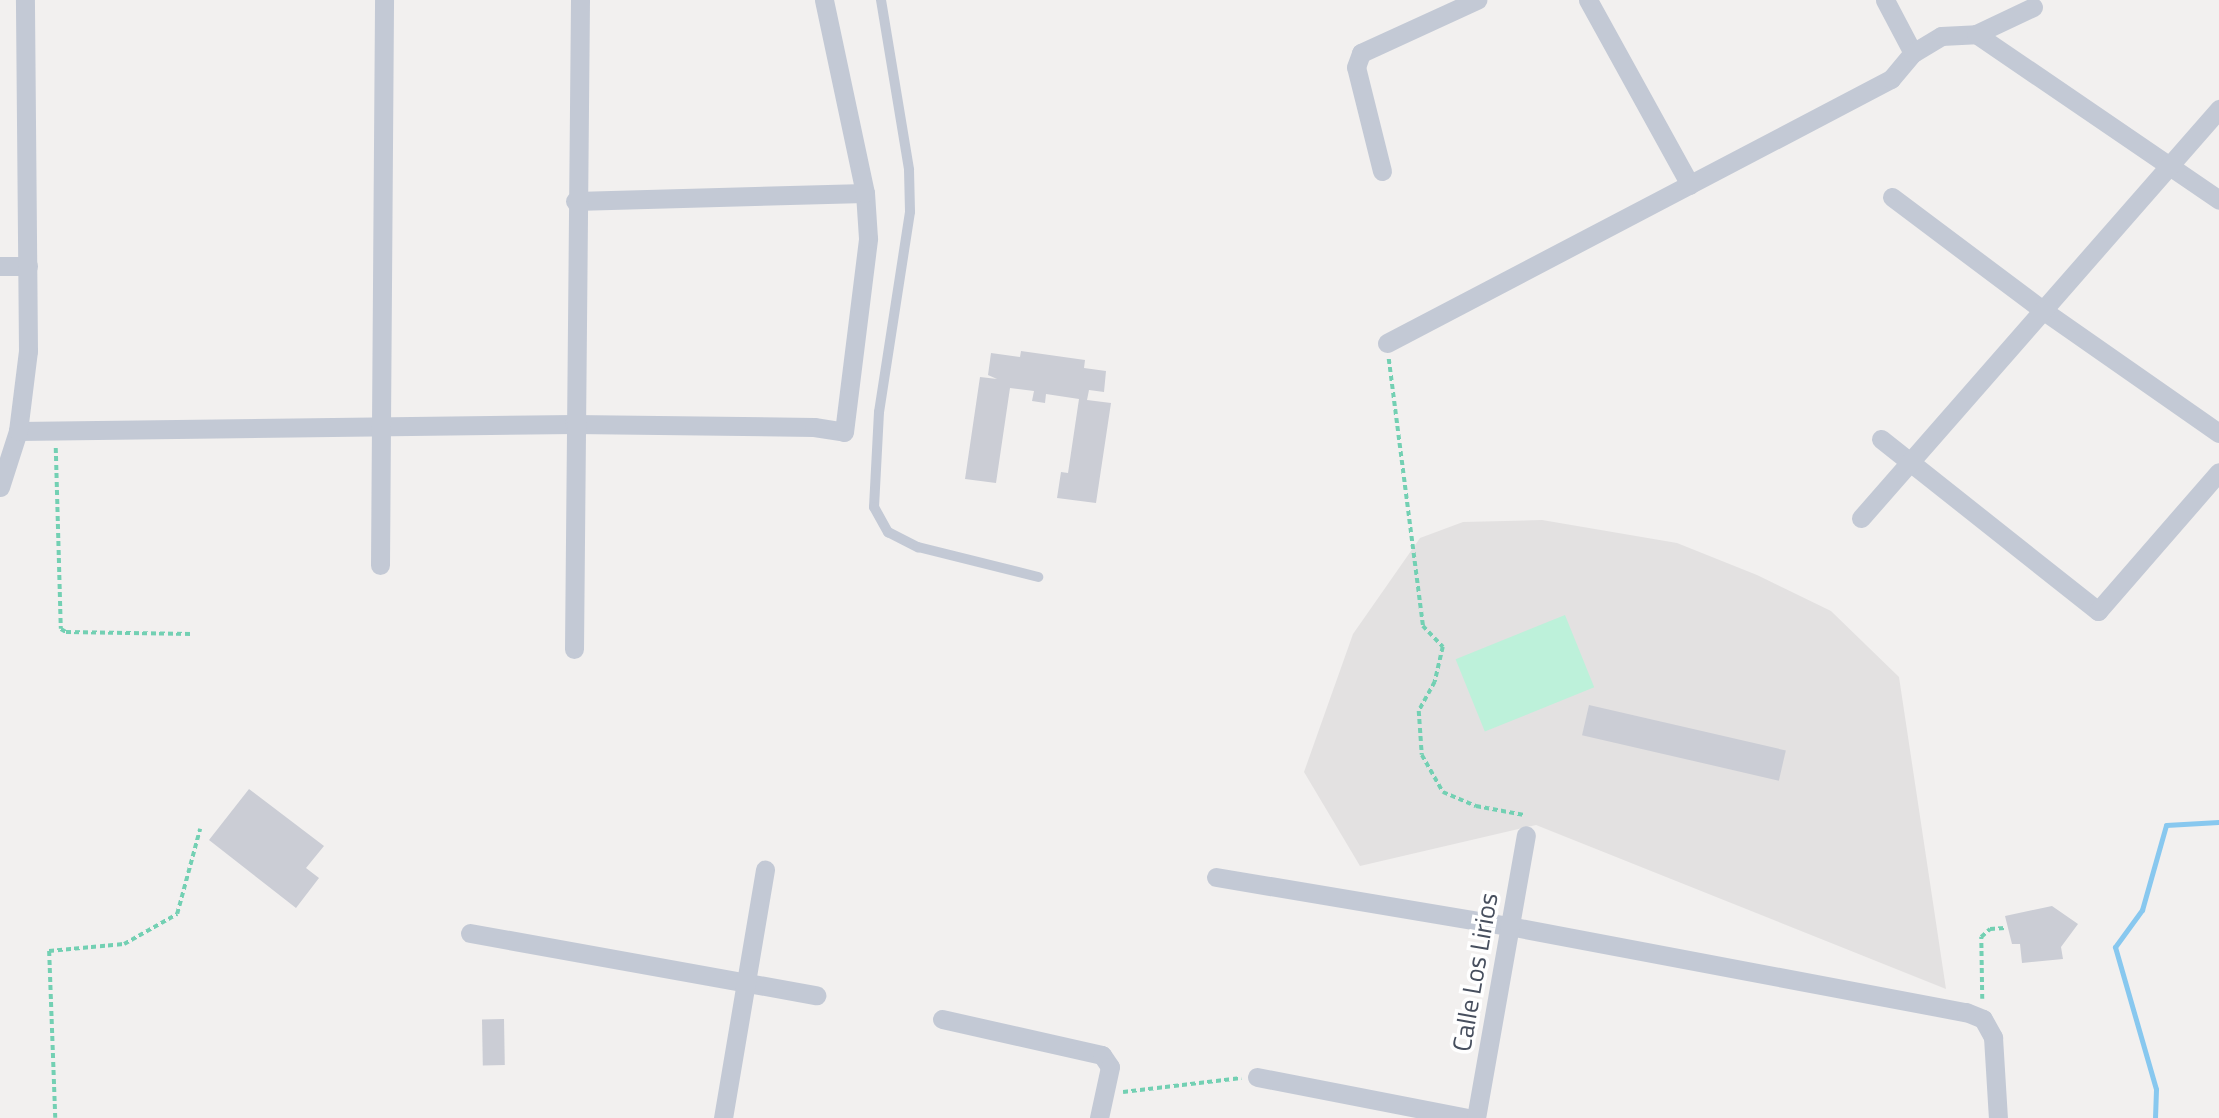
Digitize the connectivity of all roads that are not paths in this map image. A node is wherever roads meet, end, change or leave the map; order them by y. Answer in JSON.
{"nodes":[{"id":1,"x":25,"y":0,"type":"edge"},
{"id":2,"x":384,"y":0,"type":"edge"},
{"id":3,"x":580,"y":0,"type":"edge"},
{"id":4,"x":824,"y":0,"type":"edge"},
{"id":5,"x":881,"y":0,"type":"edge"},
{"id":6,"x":1477,"y":0,"type":"edge"},
{"id":7,"x":1588,"y":0,"type":"edge"},
{"id":8,"x":1885,"y":0,"type":"edge"},
{"id":9,"x":2033,"y":7,"type":"dead end"},
{"id":10,"x":1976,"y":34,"type":"junction"},
{"id":11,"x":1913,"y":53,"type":"junction"},
{"id":12,"x":2219,"y":109,"type":"edge"},
{"id":13,"x":2169,"y":166,"type":"junction"},
{"id":14,"x":1382,"y":171,"type":"dead end"},
{"id":15,"x":1690,"y":185,"type":"junction"},
{"id":16,"x":865,"y":193,"type":"junction"},
{"id":17,"x":1892,"y":197,"type":"dead end"},
{"id":18,"x":2219,"y":200,"type":"edge"},
{"id":19,"x":575,"y":201,"type":"junction"},
{"id":20,"x":0,"y":266,"type":"edge"},
{"id":21,"x":28,"y":266,"type":"junction"},
{"id":22,"x":2044,"y":311,"type":"junction"},
{"id":23,"x":1387,"y":343,"type":"road end"},
{"id":24,"x":574,"y":424,"type":"junction"},
{"id":25,"x":382,"y":427,"type":"junction"},
{"id":26,"x":18,"y":431,"type":"junction"},
{"id":27,"x":2219,"y":433,"type":"edge"},
{"id":28,"x":1881,"y":439,"type":"dead end"},
{"id":29,"x":1912,"y":463,"type":"junction"},
{"id":30,"x":2219,"y":472,"type":"edge"},
{"id":31,"x":0,"y":487,"type":"edge"},
{"id":32,"x":1861,"y":518,"type":"dead end"},
{"id":33,"x":380,"y":565,"type":"dead end"},
{"id":34,"x":1038,"y":577,"type":"dead end"},
{"id":35,"x":573,"y":649,"type":"dead end"},
{"id":36,"x":1526,"y":835,"type":"road end"},
{"id":37,"x":765,"y":870,"type":"dead end"},
{"id":38,"x":1216,"y":877,"type":"dead end"},
{"id":39,"x":1509,"y":926,"type":"junction"},
{"id":40,"x":470,"y":933,"type":"dead end"},
{"id":41,"x":816,"y":995,"type":"dead end"},
{"id":42,"x":942,"y":1019,"type":"dead end"},
{"id":43,"x":1256,"y":1077,"type":"road end"},
{"id":44,"x":723,"y":1118,"type":"edge"},
{"id":45,"x":1099,"y":1118,"type":"edge"},
{"id":46,"x":1468,"y":1118,"type":"edge"},
{"id":47,"x":1476,"y":1118,"type":"edge"},
{"id":48,"x":1998,"y":1118,"type":"edge"}],
"edges":[{"from":1,"to":21,"type":"street"},
{"from":2,"to":25,"type":"street"},
{"from":3,"to":19,"type":"street"},
{"from":4,"to":16,"type":"street"},
{"from":5,"to":34,"type":"lane"},
{"from":6,"to":14,"type":"street"},
{"from":7,"to":15,"type":"street"},
{"from":8,"to":11,"type":"street"},
{"from":9,"to":10,"type":"street"},
{"from":10,"to":11,"type":"street"},
{"from":10,"to":13,"type":"street"},
{"from":11,"to":15,"type":"street"},
{"from":12,"to":13,"type":"street"},
{"from":13,"to":18,"type":"street"},
{"from":13,"to":22,"type":"street"},
{"from":15,"to":23,"type":"street"},
{"from":16,"to":19,"type":"street"},
{"from":16,"to":24,"type":"street"},
{"from":17,"to":22,"type":"street"},
{"from":19,"to":24,"type":"street"},
{"from":20,"to":21,"type":"street"},
{"from":21,"to":26,"type":"street"},
{"from":22,"to":27,"type":"street"},
{"from":22,"to":29,"type":"street"},
{"from":24,"to":25,"type":"street"},
{"from":24,"to":35,"type":"street"},
{"from":25,"to":26,"type":"street"},
{"from":25,"to":33,"type":"street"},
{"from":26,"to":31,"type":"street"},
{"from":28,"to":29,"type":"street"},
{"from":29,"to":30,"type":"street"},
{"from":29,"to":32,"type":"street"},
{"from":36,"to":39,"type":"street","name":"Calle Los Lirios"},
{"from":37,"to":44,"type":"street"},
{"from":38,"to":39,"type":"street"},
{"from":39,"to":47,"type":"street","name":"Calle Los Lirios"},
{"from":39,"to":48,"type":"street"},
{"from":40,"to":41,"type":"street"},
{"from":42,"to":45,"type":"street"},
{"from":43,"to":46,"type":"street"}]}
